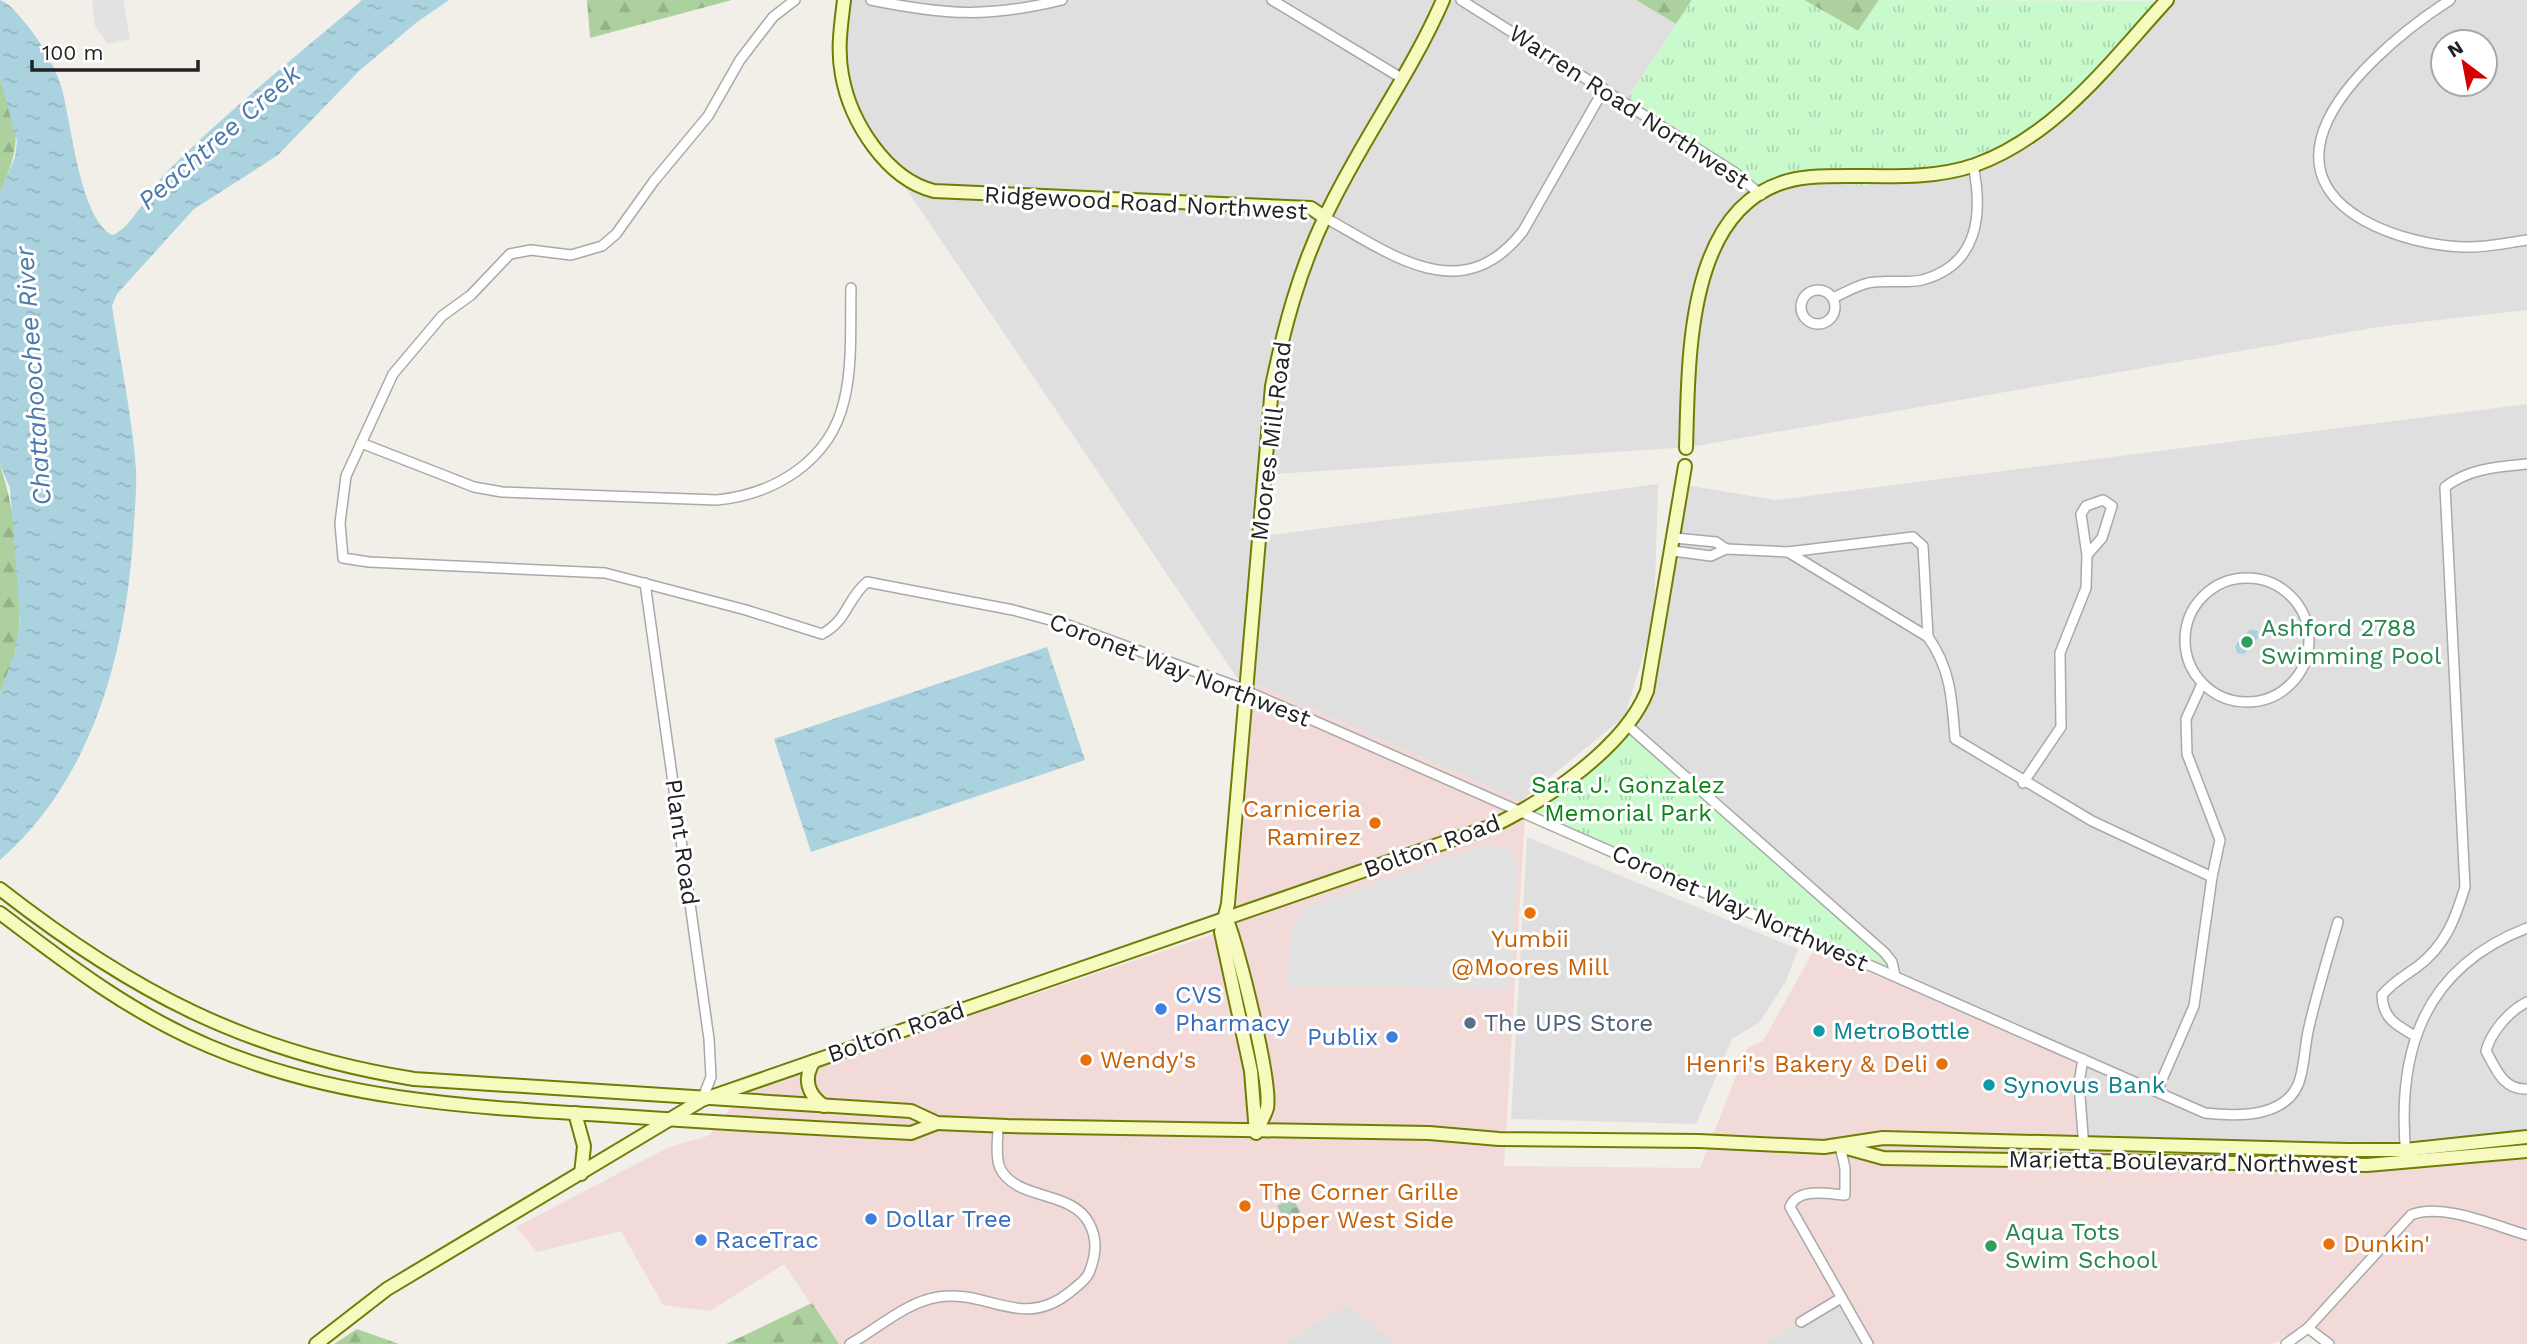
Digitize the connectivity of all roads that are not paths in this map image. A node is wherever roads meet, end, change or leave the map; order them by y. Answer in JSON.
{"nodes":[{"id":1,"x":795,"y":0,"type":"edge"},
{"id":2,"x":844,"y":0,"type":"edge"},
{"id":3,"x":871,"y":0,"type":"edge"},
{"id":4,"x":1062,"y":0,"type":"edge"},
{"id":5,"x":1272,"y":0,"type":"edge"},
{"id":6,"x":1443,"y":0,"type":"edge"},
{"id":7,"x":1461,"y":0,"type":"edge"},
{"id":8,"x":2166,"y":0,"type":"edge"},
{"id":9,"x":2450,"y":0,"type":"edge"},
{"id":10,"x":1403,"y":79,"type":"junction"},
{"id":11,"x":1604,"y":89,"type":"junction"},
{"id":12,"x":1973,"y":165,"type":"junction"},
{"id":13,"x":1760,"y":194,"type":"junction"},
{"id":14,"x":1324,"y":217,"type":"junction"},
{"id":15,"x":2527,"y":240,"type":"edge"},
{"id":16,"x":851,"y":288,"type":"dead end"},
{"id":17,"x":1833,"y":299,"type":"junction"},
{"id":18,"x":361,"y":443,"type":"junction"},
{"id":19,"x":1686,"y":448,"type":"dead end"},
{"id":20,"x":2527,"y":464,"type":"edge"},
{"id":21,"x":1685,"y":467,"type":"dead end"},
{"id":22,"x":1674,"y":545,"type":"junction"},
{"id":23,"x":1788,"y":552,"type":"junction"},
{"id":24,"x":2087,"y":555,"type":"junction"},
{"id":25,"x":645,"y":583,"type":"junction"},
{"id":26,"x":1928,"y":637,"type":"junction"},
{"id":27,"x":2202,"y":684,"type":"junction"},
{"id":28,"x":1245,"y":691,"type":"junction"},
{"id":29,"x":1627,"y":725,"type":"junction"},
{"id":30,"x":2023,"y":782,"type":"junction"},
{"id":31,"x":1522,"y":812,"type":"junction"},
{"id":32,"x":2211,"y":877,"type":"junction"},
{"id":33,"x":0,"y":889,"type":"edge"},
{"id":34,"x":5,"y":917,"type":"edge"},
{"id":35,"x":1226,"y":918,"type":"junction"},
{"id":36,"x":2338,"y":922,"type":"dead end"},
{"id":37,"x":2527,"y":928,"type":"edge"},
{"id":38,"x":1895,"y":976,"type":"junction"},
{"id":39,"x":2527,"y":1002,"type":"edge"},
{"id":40,"x":2415,"y":1036,"type":"junction"},
{"id":41,"x":2083,"y":1059,"type":"junction"},
{"id":42,"x":814,"y":1061,"type":"junction"},
{"id":43,"x":2527,"y":1089,"type":"edge"},
{"id":44,"x":2157,"y":1091,"type":"junction"},
{"id":45,"x":702,"y":1100,"type":"junction"},
{"id":46,"x":824,"y":1106,"type":"junction"},
{"id":47,"x":575,"y":1113,"type":"junction"},
{"id":48,"x":672,"y":1120,"type":"junction"},
{"id":49,"x":937,"y":1123,"type":"junction"},
{"id":50,"x":998,"y":1126,"type":"junction"},
{"id":51,"x":1256,"y":1133,"type":"junction"},
{"id":52,"x":2527,"y":1137,"type":"edge"},
{"id":53,"x":2084,"y":1143,"type":"junction"},
{"id":54,"x":1840,"y":1146,"type":"junction"},
{"id":55,"x":2405,"y":1150,"type":"junction"},
{"id":56,"x":2527,"y":1151,"type":"edge"},
{"id":57,"x":2085,"y":1161,"type":"junction"},
{"id":58,"x":2406,"y":1163,"type":"junction"},
{"id":59,"x":581,"y":1174,"type":"junction"},
{"id":60,"x":2527,"y":1235,"type":"edge"},
{"id":61,"x":1841,"y":1298,"type":"junction"},
{"id":62,"x":1801,"y":1322,"type":"dead end"},
{"id":63,"x":2308,"y":1328,"type":"junction"},
{"id":64,"x":316,"y":1344,"type":"edge"},
{"id":65,"x":850,"y":1344,"type":"edge"},
{"id":66,"x":1868,"y":1344,"type":"edge"},
{"id":67,"x":2286,"y":1344,"type":"edge"},
{"id":68,"x":2329,"y":1344,"type":"edge"}],
"edges":[{"from":1,"to":18,"type":"street","name":"Coronet Way Northwest"},
{"from":2,"to":14,"type":"street","name":"Ridgewood Road Northwest"},
{"from":3,"to":4,"type":"street"},
{"from":5,"to":10,"type":"street"},
{"from":6,"to":10,"type":"street","name":"Moores Mill Road"},
{"from":7,"to":11,"type":"street","name":"Warren Road Northwest"},
{"from":8,"to":12,"type":"street"},
{"from":9,"to":15,"type":"street"},
{"from":10,"to":14,"type":"street","name":"Moores Mill Road"},
{"from":11,"to":13,"type":"street","name":"Warren Road Northwest"},
{"from":11,"to":14,"type":"street","name":"Ridgewood Road Northwest"},
{"from":12,"to":13,"type":"street"},
{"from":12,"to":17,"type":"street"},
{"from":13,"to":19,"type":"street"},
{"from":14,"to":28,"type":"street","name":"Moores Mill Road"},
{"from":16,"to":18,"type":"street"},
{"from":17,"to":17,"type":"street"},
{"from":18,"to":25,"type":"street","name":"Coronet Way Northwest"},
{"from":20,"to":40,"type":"street"},
{"from":21,"to":22,"type":"street","name":"Bolton Road"},
{"from":22,"to":23,"type":"street"},
{"from":22,"to":29,"type":"street","name":"Bolton Road"},
{"from":23,"to":26,"type":"street"},
{"from":23,"to":26,"type":"street"},
{"from":24,"to":24,"type":"street"},
{"from":24,"to":30,"type":"street"},
{"from":25,"to":28,"type":"street","name":"Coronet Way Northwest"},
{"from":25,"to":45,"type":"street","name":"Plant Road"},
{"from":26,"to":30,"type":"street"},
{"from":27,"to":27,"type":"street"},
{"from":27,"to":32,"type":"street"},
{"from":28,"to":31,"type":"street","name":"Coronet Way Northwest"},
{"from":28,"to":35,"type":"street","name":"Moores Mill Road"},
{"from":29,"to":31,"type":"street","name":"Bolton Road"},
{"from":29,"to":38,"type":"street"},
{"from":30,"to":32,"type":"street"},
{"from":31,"to":35,"type":"street","name":"Bolton Road"},
{"from":31,"to":38,"type":"street","name":"Coronet Way Northwest"},
{"from":32,"to":44,"type":"street"},
{"from":33,"to":45,"type":"street"},
{"from":34,"to":47,"type":"street"},
{"from":35,"to":42,"type":"street","name":"Bolton Road"},
{"from":35,"to":51,"type":"street","name":"Moores Mill Road"},
{"from":36,"to":44,"type":"street","name":"Coronet Way Northwest"},
{"from":37,"to":40,"type":"street"},
{"from":38,"to":41,"type":"street","name":"Coronet Way Northwest"},
{"from":39,"to":43,"type":"street"},
{"from":40,"to":55,"type":"street"},
{"from":41,"to":44,"type":"street","name":"Coronet Way Northwest"},
{"from":41,"to":53,"type":"street"},
{"from":42,"to":45,"type":"street","name":"Bolton Road"},
{"from":42,"to":46,"type":"street"},
{"from":45,"to":46,"type":"street"},
{"from":45,"to":48,"type":"street","name":"Bolton Road"},
{"from":46,"to":49,"type":"street"},
{"from":47,"to":48,"type":"street"},
{"from":47,"to":59,"type":"street"},
{"from":48,"to":49,"type":"street"},
{"from":48,"to":59,"type":"street","name":"Bolton Road"},
{"from":49,"to":50,"type":"street"},
{"from":50,"to":51,"type":"street"},
{"from":50,"to":65,"type":"street"},
{"from":51,"to":54,"type":"street"},
{"from":52,"to":55,"type":"street"},
{"from":53,"to":54,"type":"street"},
{"from":53,"to":55,"type":"street"},
{"from":53,"to":57,"type":"street"},
{"from":54,"to":57,"type":"street","name":"Marietta Boulevard Northwest"},
{"from":54,"to":61,"type":"street"},
{"from":55,"to":58,"type":"street"},
{"from":56,"to":58,"type":"street","name":"Marietta Boulevard Northwest"},
{"from":57,"to":58,"type":"street","name":"Marietta Boulevard Northwest"},
{"from":59,"to":64,"type":"street","name":"Bolton Road"},
{"from":60,"to":63,"type":"street"},
{"from":61,"to":62,"type":"street"},
{"from":61,"to":66,"type":"street"},
{"from":63,"to":67,"type":"street"},
{"from":63,"to":68,"type":"street"}]}
